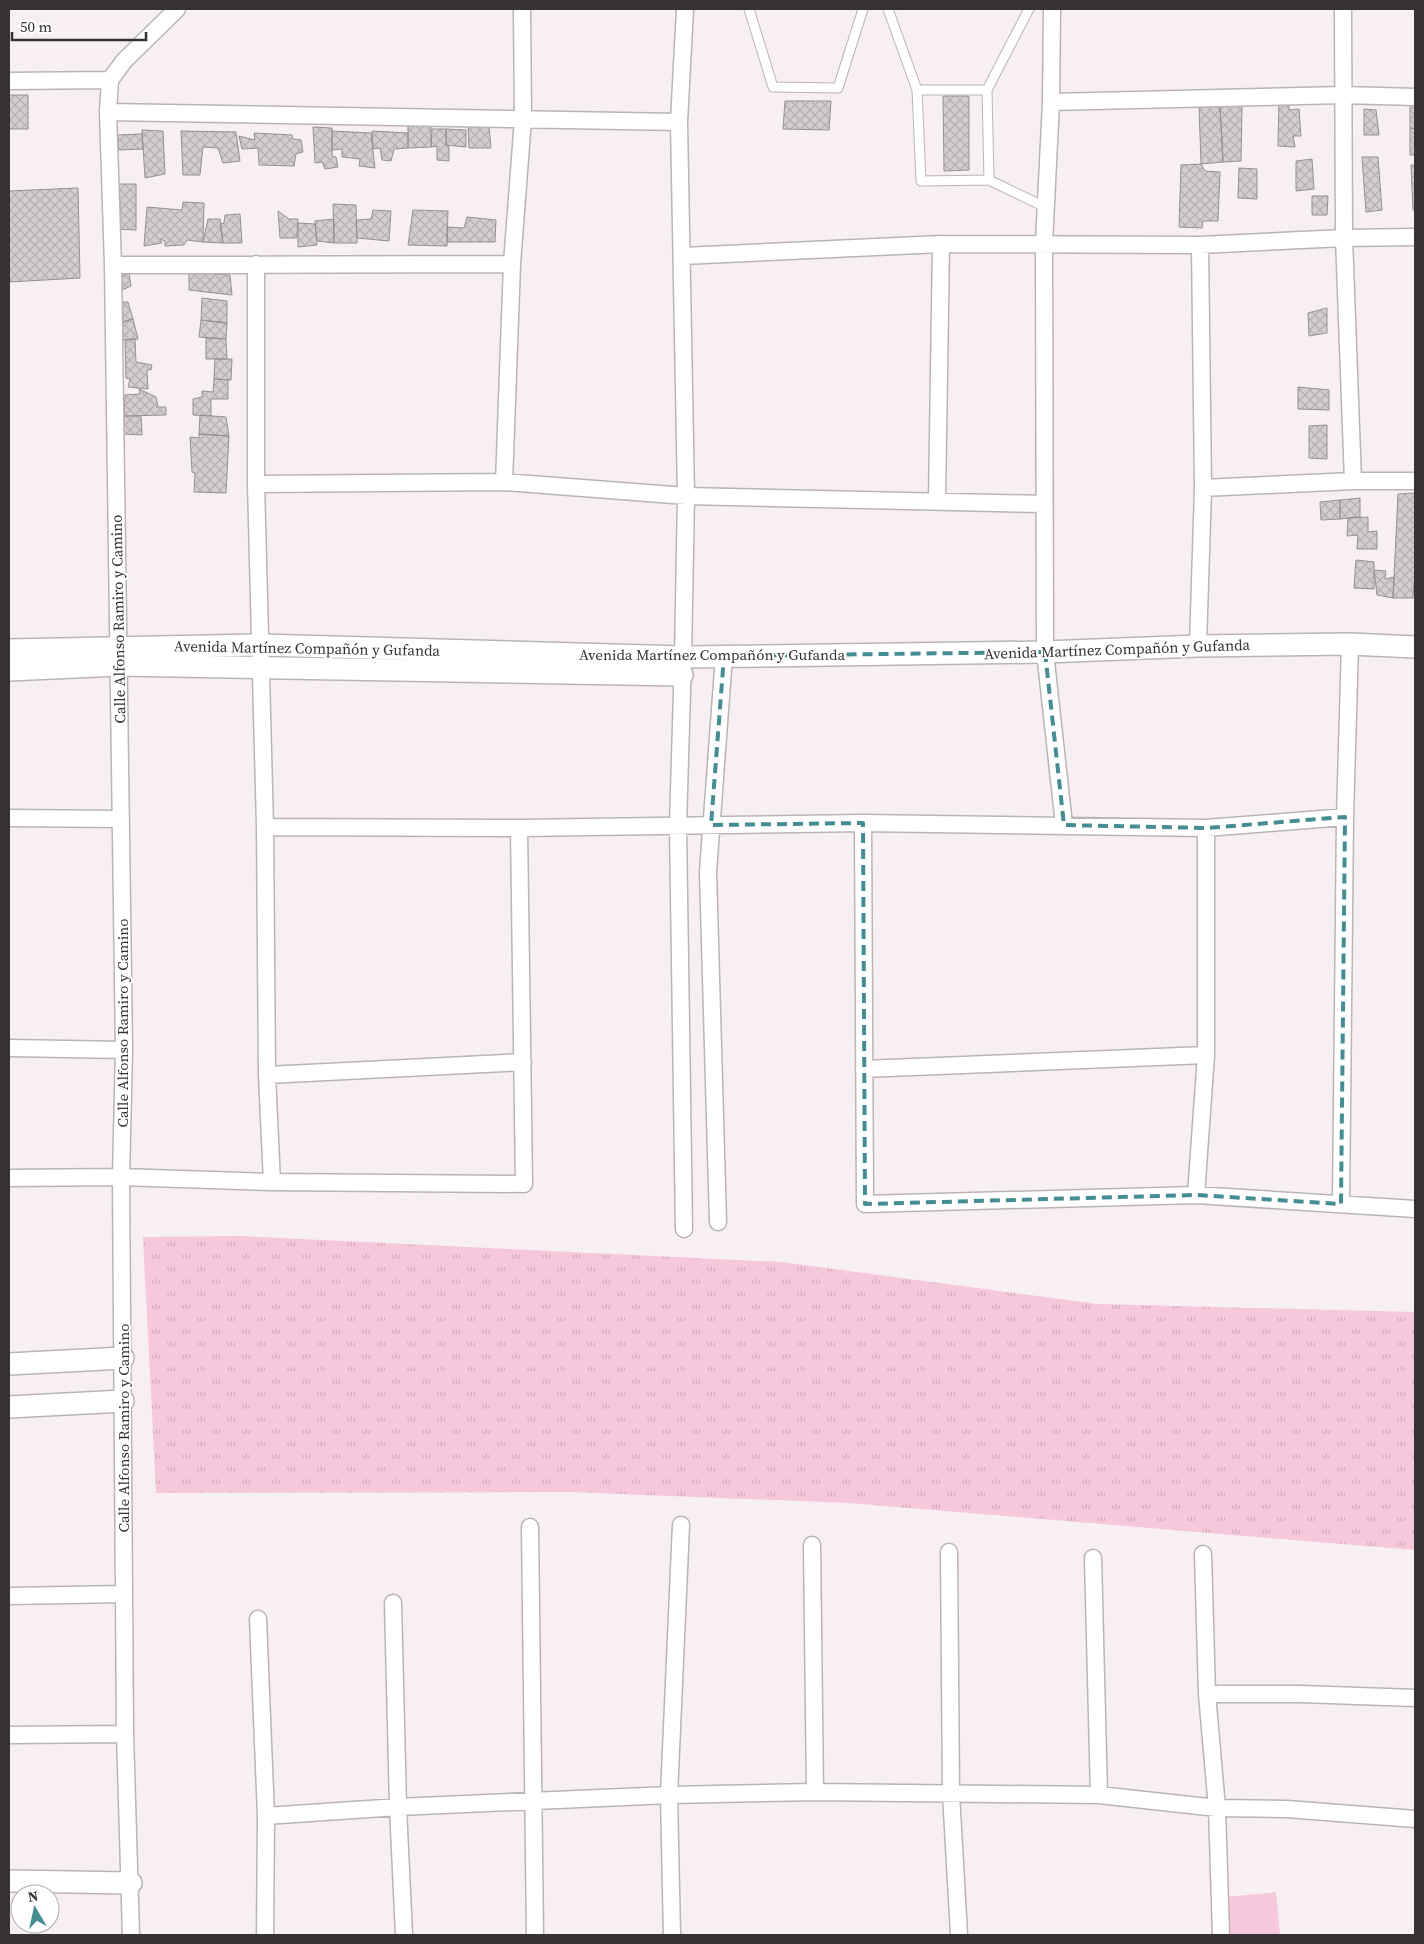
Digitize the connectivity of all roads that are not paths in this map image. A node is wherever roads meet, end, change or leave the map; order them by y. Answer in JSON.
{"nodes":[{"id":1,"x":177,"y":9,"type":"edge"},
{"id":2,"x":522,"y":9,"type":"edge"},
{"id":3,"x":685,"y":9,"type":"edge"},
{"id":4,"x":749,"y":9,"type":"edge"},
{"id":5,"x":863,"y":9,"type":"edge"},
{"id":6,"x":888,"y":9,"type":"edge"},
{"id":7,"x":1029,"y":9,"type":"edge"},
{"id":8,"x":1052,"y":9,"type":"edge"},
{"id":9,"x":1343,"y":9,"type":"edge"},
{"id":10,"x":9,"y":80,"type":"edge"},
{"id":11,"x":110,"y":80,"type":"junction"},
{"id":12,"x":917,"y":90,"type":"junction"},
{"id":13,"x":987,"y":90,"type":"junction"},
{"id":14,"x":1343,"y":95,"type":"junction"},
{"id":15,"x":1415,"y":97,"type":"edge"},
{"id":16,"x":1051,"y":102,"type":"junction"},
{"id":17,"x":108,"y":112,"type":"junction"},
{"id":18,"x":523,"y":119,"type":"junction"},
{"id":19,"x":679,"y":122,"type":"junction"},
{"id":20,"x":989,"y":180,"type":"junction"},
{"id":21,"x":1045,"y":207,"type":"junction"},
{"id":22,"x":1415,"y":237,"type":"edge"},
{"id":23,"x":1344,"y":238,"type":"junction"},
{"id":24,"x":1044,"y":243,"type":"junction"},
{"id":25,"x":941,"y":244,"type":"junction"},
{"id":26,"x":1200,"y":245,"type":"junction"},
{"id":27,"x":683,"y":256,"type":"junction"},
{"id":28,"x":256,"y":264,"type":"junction"},
{"id":29,"x":512,"y":264,"type":"junction"},
{"id":30,"x":113,"y":265,"type":"junction"},
{"id":31,"x":1353,"y":481,"type":"junction"},
{"id":32,"x":1415,"y":481,"type":"edge"},
{"id":33,"x":504,"y":482,"type":"junction"},
{"id":34,"x":256,"y":484,"type":"junction"},
{"id":35,"x":1202,"y":488,"type":"junction"},
{"id":36,"x":686,"y":496,"type":"junction"},
{"id":37,"x":937,"y":501,"type":"junction"},
{"id":38,"x":1044,"y":504,"type":"junction"},
{"id":39,"x":1350,"y":644,"type":"junction"},
{"id":40,"x":261,"y":645,"type":"junction"},
{"id":41,"x":1198,"y":646,"type":"junction"},
{"id":42,"x":1415,"y":647,"type":"edge"},
{"id":43,"x":9,"y":650,"type":"edge"},
{"id":44,"x":1045,"y":652,"type":"junction"},
{"id":45,"x":119,"y":656,"type":"junction"},
{"id":46,"x":724,"y":656,"type":"junction"},
{"id":47,"x":683,"y":666,"type":"junction"},
{"id":48,"x":261,"y":667,"type":"junction"},
{"id":49,"x":9,"y":670,"type":"edge"},
{"id":50,"x":1346,"y":817,"type":"junction"},
{"id":51,"x":9,"y":818,"type":"edge"},
{"id":52,"x":121,"y":818,"type":"junction"},
{"id":53,"x":863,"y":823,"type":"junction"},
{"id":54,"x":1064,"y":825,"type":"junction"},
{"id":55,"x":678,"y":826,"type":"junction"},
{"id":56,"x":711,"y":826,"type":"junction"},
{"id":57,"x":265,"y":827,"type":"junction"},
{"id":58,"x":519,"y":828,"type":"junction"},
{"id":59,"x":1206,"y":828,"type":"junction"},
{"id":60,"x":9,"y":1048,"type":"edge"},
{"id":61,"x":124,"y":1050,"type":"junction"},
{"id":62,"x":1206,"y":1054,"type":"junction"},
{"id":63,"x":523,"y":1062,"type":"junction"},
{"id":64,"x":864,"y":1069,"type":"junction"},
{"id":65,"x":267,"y":1075,"type":"junction"},
{"id":66,"x":121,"y":1177,"type":"junction"},
{"id":67,"x":9,"y":1178,"type":"edge"},
{"id":68,"x":272,"y":1182,"type":"junction"},
{"id":69,"x":1196,"y":1194,"type":"junction"},
{"id":70,"x":1340,"y":1204,"type":"junction"},
{"id":71,"x":1415,"y":1209,"type":"edge"},
{"id":72,"x":718,"y":1222,"type":"dead end"},
{"id":73,"x":684,"y":1229,"type":"dead end"},
{"id":74,"x":123,"y":1358,"type":"junction"},
{"id":75,"x":9,"y":1364,"type":"edge"},
{"id":76,"x":123,"y":1401,"type":"junction"},
{"id":77,"x":9,"y":1407,"type":"edge"},
{"id":78,"x":681,"y":1525,"type":"dead end"},
{"id":79,"x":530,"y":1527,"type":"dead end"},
{"id":80,"x":812,"y":1545,"type":"dead end"},
{"id":81,"x":949,"y":1552,"type":"dead end"},
{"id":82,"x":1203,"y":1554,"type":"dead end"},
{"id":83,"x":1093,"y":1558,"type":"dead end"},
{"id":84,"x":124,"y":1594,"type":"junction"},
{"id":85,"x":9,"y":1596,"type":"edge"},
{"id":86,"x":393,"y":1603,"type":"dead end"},
{"id":87,"x":258,"y":1619,"type":"dead end"},
{"id":88,"x":1206,"y":1694,"type":"junction"},
{"id":89,"x":1415,"y":1698,"type":"edge"},
{"id":90,"x":126,"y":1734,"type":"junction"},
{"id":91,"x":9,"y":1735,"type":"edge"},
{"id":92,"x":815,"y":1792,"type":"junction"},
{"id":93,"x":950,"y":1793,"type":"junction"},
{"id":94,"x":669,"y":1795,"type":"junction"},
{"id":95,"x":1099,"y":1795,"type":"junction"},
{"id":96,"x":534,"y":1802,"type":"junction"},
{"id":97,"x":398,"y":1807,"type":"junction"},
{"id":98,"x":1216,"y":1808,"type":"junction"},
{"id":99,"x":266,"y":1816,"type":"junction"},
{"id":100,"x":1415,"y":1819,"type":"edge"},
{"id":101,"x":9,"y":1881,"type":"edge"},
{"id":102,"x":131,"y":1883,"type":"junction"},
{"id":103,"x":131,"y":1935,"type":"edge"},
{"id":104,"x":265,"y":1935,"type":"edge"},
{"id":105,"x":404,"y":1935,"type":"edge"},
{"id":106,"x":535,"y":1935,"type":"edge"},
{"id":107,"x":672,"y":1935,"type":"edge"},
{"id":108,"x":959,"y":1935,"type":"edge"},
{"id":109,"x":1221,"y":1935,"type":"edge"}],
"edges":[{"from":1,"to":11,"type":"street"},
{"from":2,"to":18,"type":"street"},
{"from":3,"to":19,"type":"street"},
{"from":4,"to":5,"type":"lane"},
{"from":6,"to":12,"type":"lane"},
{"from":7,"to":13,"type":"lane"},
{"from":8,"to":16,"type":"street"},
{"from":9,"to":14,"type":"street"},
{"from":10,"to":11,"type":"street"},
{"from":11,"to":17,"type":"street","name":"Calle Alfonso Ramiro y Camino"},
{"from":12,"to":13,"type":"lane"},
{"from":12,"to":20,"type":"lane"},
{"from":13,"to":20,"type":"lane"},
{"from":14,"to":15,"type":"street"},
{"from":14,"to":16,"type":"street"},
{"from":14,"to":23,"type":"street"},
{"from":16,"to":21,"type":"street"},
{"from":17,"to":18,"type":"street"},
{"from":17,"to":30,"type":"street","name":"Calle Alfonso Ramiro y Camino"},
{"from":18,"to":19,"type":"street"},
{"from":18,"to":29,"type":"street"},
{"from":19,"to":27,"type":"street"},
{"from":20,"to":21,"type":"lane"},
{"from":21,"to":24,"type":"street"},
{"from":22,"to":23,"type":"street"},
{"from":23,"to":26,"type":"street"},
{"from":23,"to":31,"type":"street"},
{"from":24,"to":25,"type":"street"},
{"from":24,"to":26,"type":"street"},
{"from":24,"to":38,"type":"street"},
{"from":25,"to":27,"type":"street"},
{"from":25,"to":37,"type":"street"},
{"from":26,"to":35,"type":"street"},
{"from":27,"to":36,"type":"street"},
{"from":28,"to":29,"type":"street"},
{"from":28,"to":30,"type":"street"},
{"from":28,"to":34,"type":"street"},
{"from":29,"to":33,"type":"street"},
{"from":30,"to":45,"type":"street","name":"Calle Alfonso Ramiro y Camino"},
{"from":31,"to":32,"type":"street"},
{"from":31,"to":35,"type":"street"},
{"from":33,"to":34,"type":"street"},
{"from":33,"to":36,"type":"street"},
{"from":34,"to":40,"type":"street"},
{"from":35,"to":41,"type":"street"},
{"from":36,"to":37,"type":"street"},
{"from":36,"to":47,"type":"street"},
{"from":37,"to":38,"type":"street"},
{"from":38,"to":44,"type":"street"},
{"from":39,"to":41,"type":"street","name":"Avenida Martínez Compañón y Gufanda"},
{"from":39,"to":42,"type":"street","name":"Avenida Martínez Compañón y Gufanda"},
{"from":39,"to":50,"type":"street"},
{"from":40,"to":45,"type":"street","name":"Avenida Martínez Compañón y Gufanda"},
{"from":40,"to":47,"type":"street","name":"Avenida Martínez Compañón y Gufanda"},
{"from":40,"to":48,"type":"street"},
{"from":41,"to":44,"type":"street","name":"Avenida Martínez Compañón y Gufanda"},
{"from":43,"to":45,"type":"street","name":"Avenida Martínez Compañón y Gufanda"},
{"from":44,"to":46,"type":"street","name":"Avenida Martínez Compañón y Gufanda"},
{"from":44,"to":54,"type":"street"},
{"from":45,"to":48,"type":"street","name":"Avenida Martínez Compañón y Gufanda"},
{"from":45,"to":49,"type":"street","name":"Avenida Martínez Compañón y Gufanda"},
{"from":45,"to":52,"type":"street","name":"Calle Alfonso Ramiro y Camino"},
{"from":46,"to":47,"type":"street","name":"Avenida Martínez Compañón y Gufanda"},
{"from":46,"to":56,"type":"street"},
{"from":47,"to":48,"type":"street","name":"Avenida Martínez Compañón y Gufanda"},
{"from":47,"to":55,"type":"street"},
{"from":48,"to":57,"type":"street"},
{"from":50,"to":59,"type":"street"},
{"from":50,"to":70,"type":"street"},
{"from":51,"to":52,"type":"street"},
{"from":52,"to":61,"type":"street","name":"Calle Alfonso Ramiro y Camino"},
{"from":53,"to":54,"type":"street"},
{"from":53,"to":56,"type":"street"},
{"from":53,"to":64,"type":"street"},
{"from":54,"to":59,"type":"street"},
{"from":55,"to":56,"type":"street"},
{"from":55,"to":58,"type":"street"},
{"from":55,"to":73,"type":"street"},
{"from":56,"to":72,"type":"street"},
{"from":57,"to":58,"type":"street"},
{"from":57,"to":65,"type":"street"},
{"from":58,"to":63,"type":"street"},
{"from":59,"to":62,"type":"street"},
{"from":60,"to":61,"type":"street"},
{"from":61,"to":66,"type":"street","name":"Calle Alfonso Ramiro y Camino"},
{"from":62,"to":64,"type":"street"},
{"from":62,"to":69,"type":"street"},
{"from":63,"to":65,"type":"street"},
{"from":63,"to":68,"type":"street"},
{"from":64,"to":69,"type":"street"},
{"from":65,"to":68,"type":"street"},
{"from":66,"to":67,"type":"street"},
{"from":66,"to":68,"type":"street"},
{"from":66,"to":74,"type":"street","name":"Calle Alfonso Ramiro y Camino"},
{"from":69,"to":70,"type":"street"},
{"from":70,"to":71,"type":"street"},
{"from":74,"to":75,"type":"street"},
{"from":74,"to":76,"type":"street","name":"Calle Alfonso Ramiro y Camino"},
{"from":76,"to":77,"type":"street"},
{"from":76,"to":84,"type":"street","name":"Calle Alfonso Ramiro y Camino"},
{"from":78,"to":94,"type":"street"},
{"from":79,"to":96,"type":"street"},
{"from":80,"to":92,"type":"street"},
{"from":81,"to":93,"type":"street"},
{"from":82,"to":88,"type":"street"},
{"from":83,"to":95,"type":"street"},
{"from":84,"to":85,"type":"street"},
{"from":84,"to":90,"type":"street","name":"Calle Alfonso Ramiro y Camino"},
{"from":86,"to":97,"type":"street"},
{"from":87,"to":99,"type":"street"},
{"from":88,"to":89,"type":"street"},
{"from":88,"to":98,"type":"street"},
{"from":90,"to":91,"type":"street"},
{"from":90,"to":102,"type":"street","name":"Calle Alfonso Ramiro y Camino"},
{"from":92,"to":93,"type":"street"},
{"from":92,"to":94,"type":"street"},
{"from":93,"to":95,"type":"street"},
{"from":93,"to":108,"type":"street"},
{"from":94,"to":96,"type":"street"},
{"from":94,"to":107,"type":"street"},
{"from":95,"to":98,"type":"street"},
{"from":96,"to":97,"type":"street"},
{"from":96,"to":106,"type":"street"},
{"from":97,"to":99,"type":"street"},
{"from":97,"to":105,"type":"street"},
{"from":98,"to":100,"type":"street"},
{"from":98,"to":109,"type":"street"},
{"from":99,"to":104,"type":"street"},
{"from":101,"to":102,"type":"street"},
{"from":102,"to":103,"type":"street","name":"Calle Alfonso Ramiro y Camino"}]}
